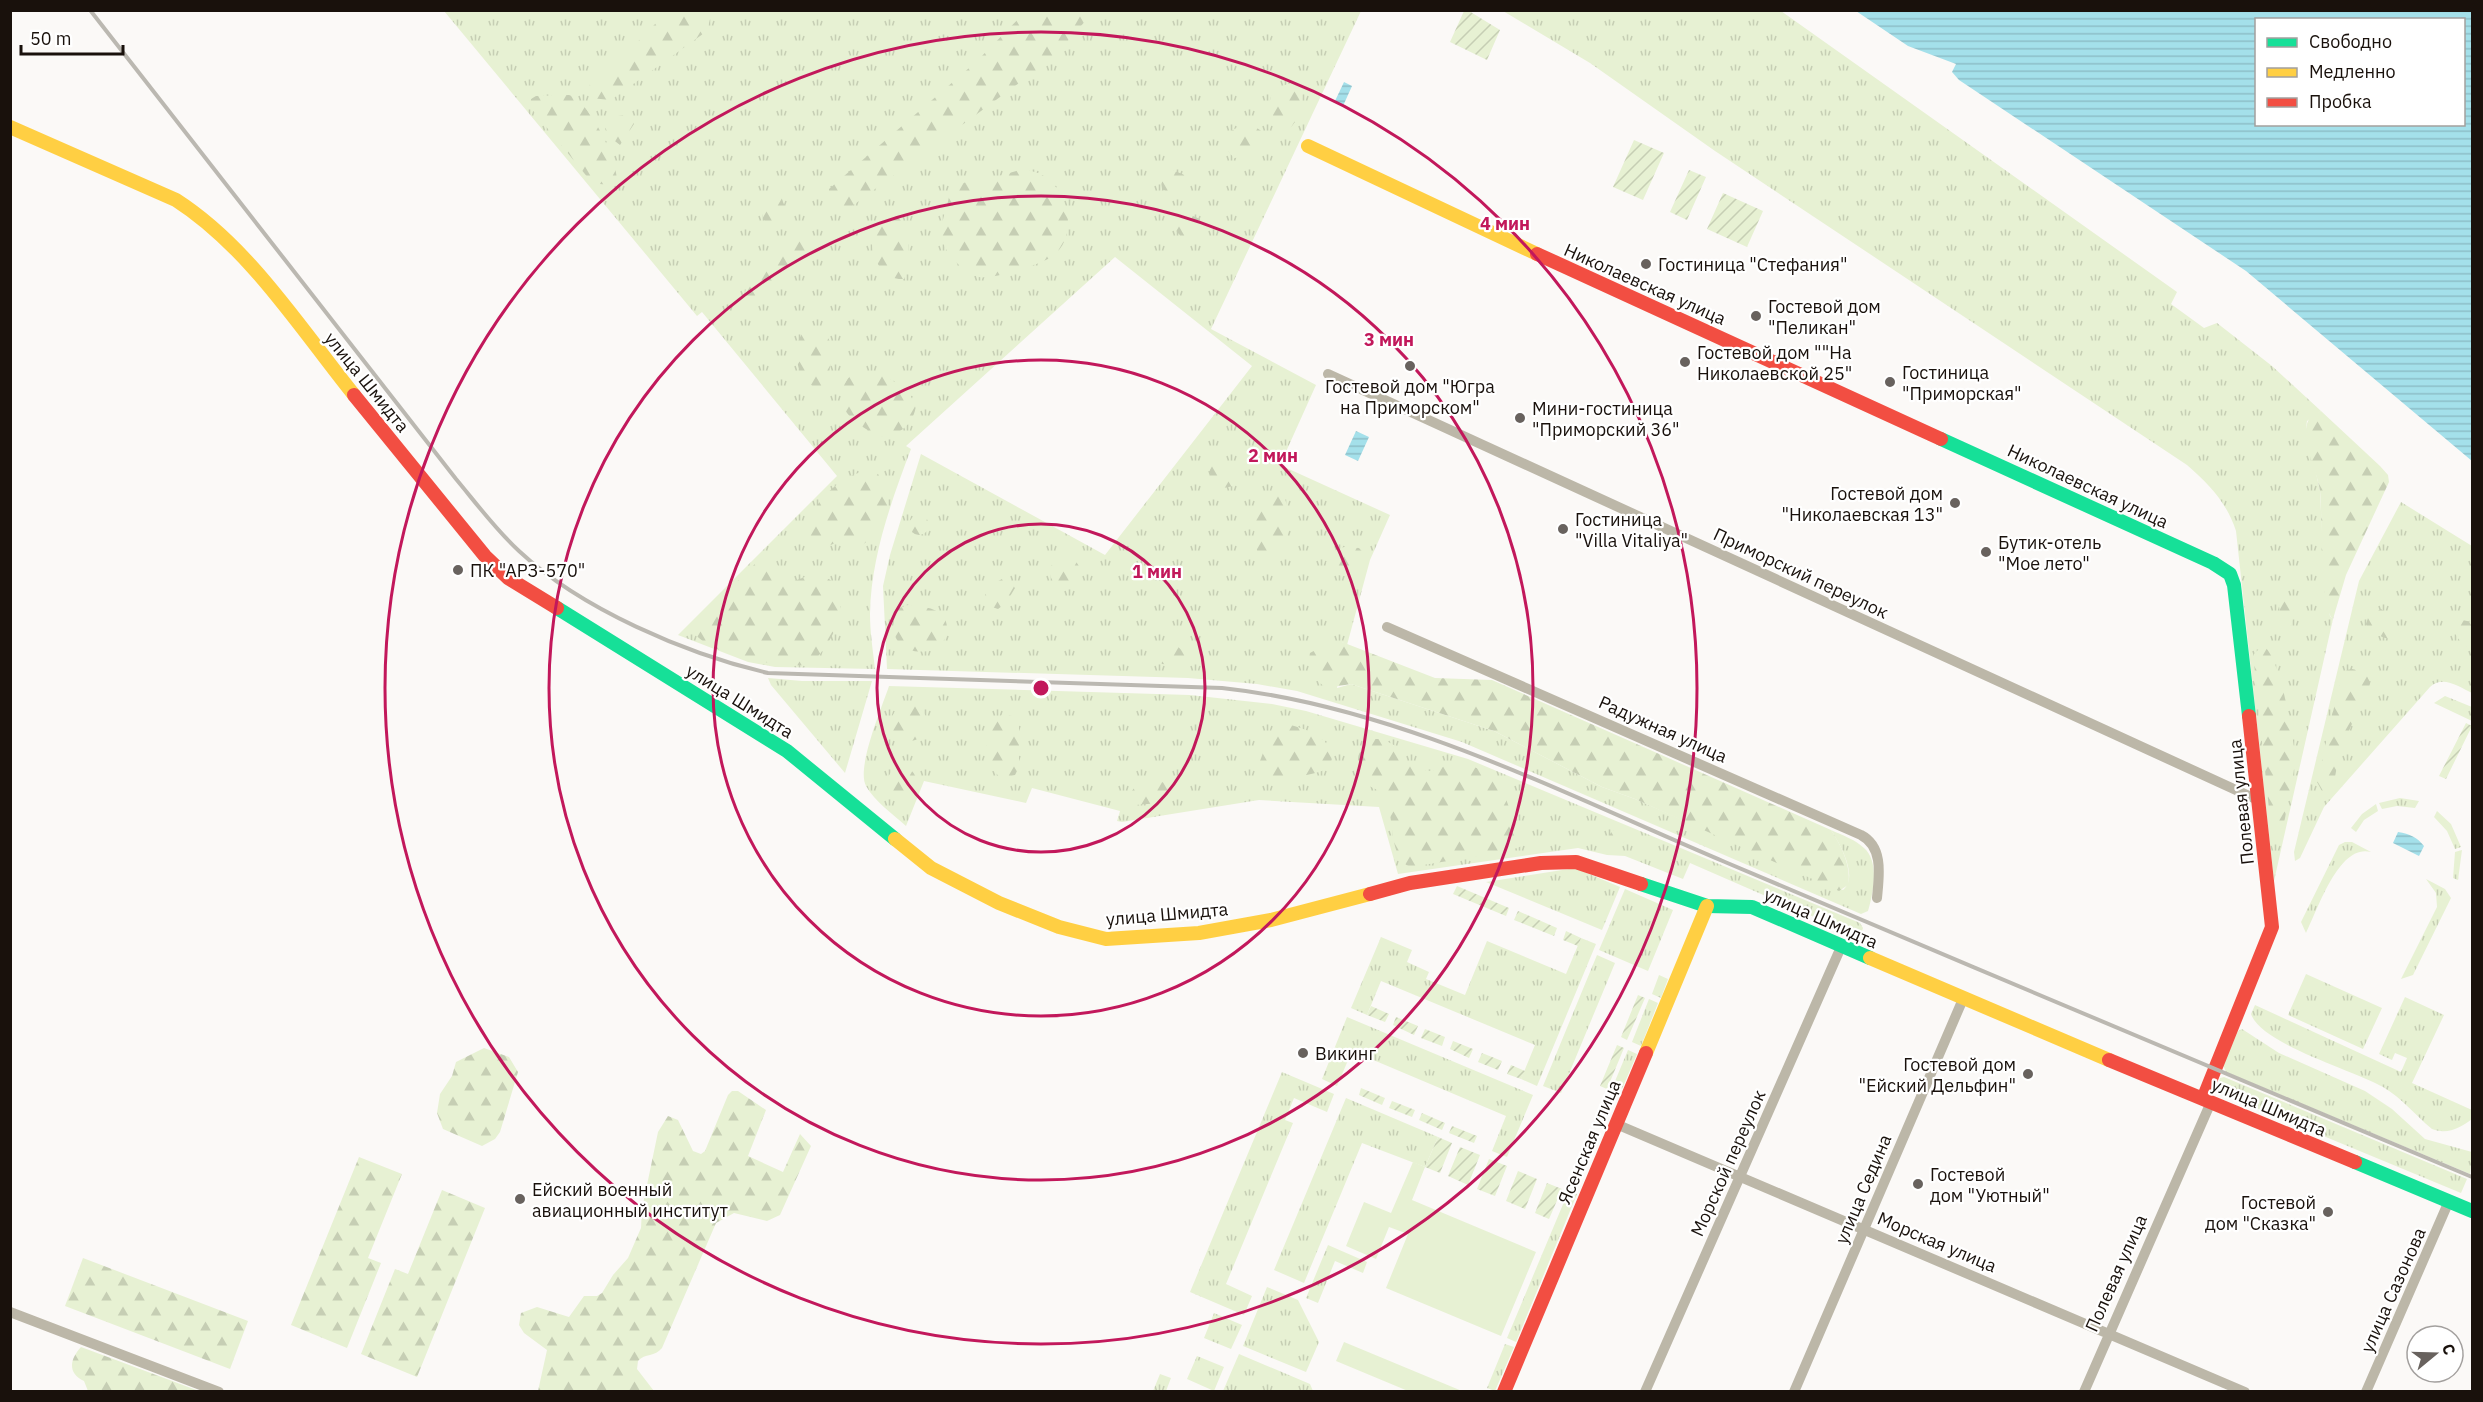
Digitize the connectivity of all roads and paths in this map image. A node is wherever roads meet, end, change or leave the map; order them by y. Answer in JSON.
{"nodes":[{"id":1,"x":10,"y":127,"type":"edge"},
{"id":2,"x":1308,"y":146,"type":"dead end"},
{"id":3,"x":1328,"y":374,"type":"dead end"},
{"id":4,"x":2230,"y":574,"type":"joint"},
{"id":5,"x":1387,"y":627,"type":"dead end"},
{"id":6,"x":2259,"y":801,"type":"junction"},
{"id":7,"x":1877,"y":898,"type":"dead end"},
{"id":8,"x":1707,"y":906,"type":"junction"},
{"id":9,"x":1841,"y":947,"type":"junction"},
{"id":10,"x":1963,"y":999,"type":"junction"},
{"id":11,"x":2207,"y":1101,"type":"junction"},
{"id":12,"x":1616,"y":1124,"type":"junction"},
{"id":13,"x":1740,"y":1176,"type":"junction"},
{"id":14,"x":2450,"y":1201,"type":"junction"},
{"id":15,"x":2472,"y":1211,"type":"edge"},
{"id":16,"x":1864,"y":1228,"type":"junction"},
{"id":17,"x":10,"y":1312,"type":"edge"},
{"id":18,"x":2109,"y":1334,"type":"junction"},
{"id":19,"x":219,"y":1392,"type":"edge"},
{"id":20,"x":1504,"y":1392,"type":"edge"},
{"id":21,"x":1645,"y":1392,"type":"edge"},
{"id":22,"x":1794,"y":1392,"type":"edge"},
{"id":23,"x":2084,"y":1392,"type":"edge"},
{"id":24,"x":2245,"y":1392,"type":"edge"},
{"id":25,"x":2367,"y":1392,"type":"edge"}],
"edges":[{"from":1,"to":8,"type":"street","name":"улица Шмидта"},
{"from":2,"to":4,"type":"street","name":"Николаевская улица"},
{"from":3,"to":6,"type":"street","name":"Приморский переулок"},
{"from":4,"to":6,"type":"street","name":"Полевая улица"},
{"from":5,"to":7,"type":"street","name":"Радужная улица"},
{"from":6,"to":11,"type":"street","name":"Полевая улица"},
{"from":8,"to":9,"type":"street","name":"улица Шмидта"},
{"from":8,"to":12,"type":"street","name":"Ясенская улица"},
{"from":9,"to":10,"type":"street","name":"улица Шмидта"},
{"from":9,"to":13,"type":"street","name":"Морской переулок"},
{"from":10,"to":11,"type":"street","name":"улица Шмидта"},
{"from":10,"to":16,"type":"street","name":"улица Седина"},
{"from":11,"to":14,"type":"street","name":"улица Шмидта"},
{"from":11,"to":18,"type":"street","name":"Полевая улица"},
{"from":12,"to":13,"type":"street","name":"Морская улица"},
{"from":12,"to":20,"type":"street","name":"Ясенская улица"},
{"from":13,"to":16,"type":"street","name":"Морская улица"},
{"from":13,"to":21,"type":"street","name":"Морской переулок"},
{"from":14,"to":15,"type":"street","name":"улица Шмидта"},
{"from":14,"to":25,"type":"street","name":"улица Сазонова"},
{"from":16,"to":18,"type":"street","name":"Морская улица"},
{"from":16,"to":22,"type":"street","name":"улица Седина"},
{"from":17,"to":19,"type":"street"},
{"from":18,"to":23,"type":"street","name":"Полевая улица"},
{"from":18,"to":24,"type":"street","name":"Морская улица"}]}
